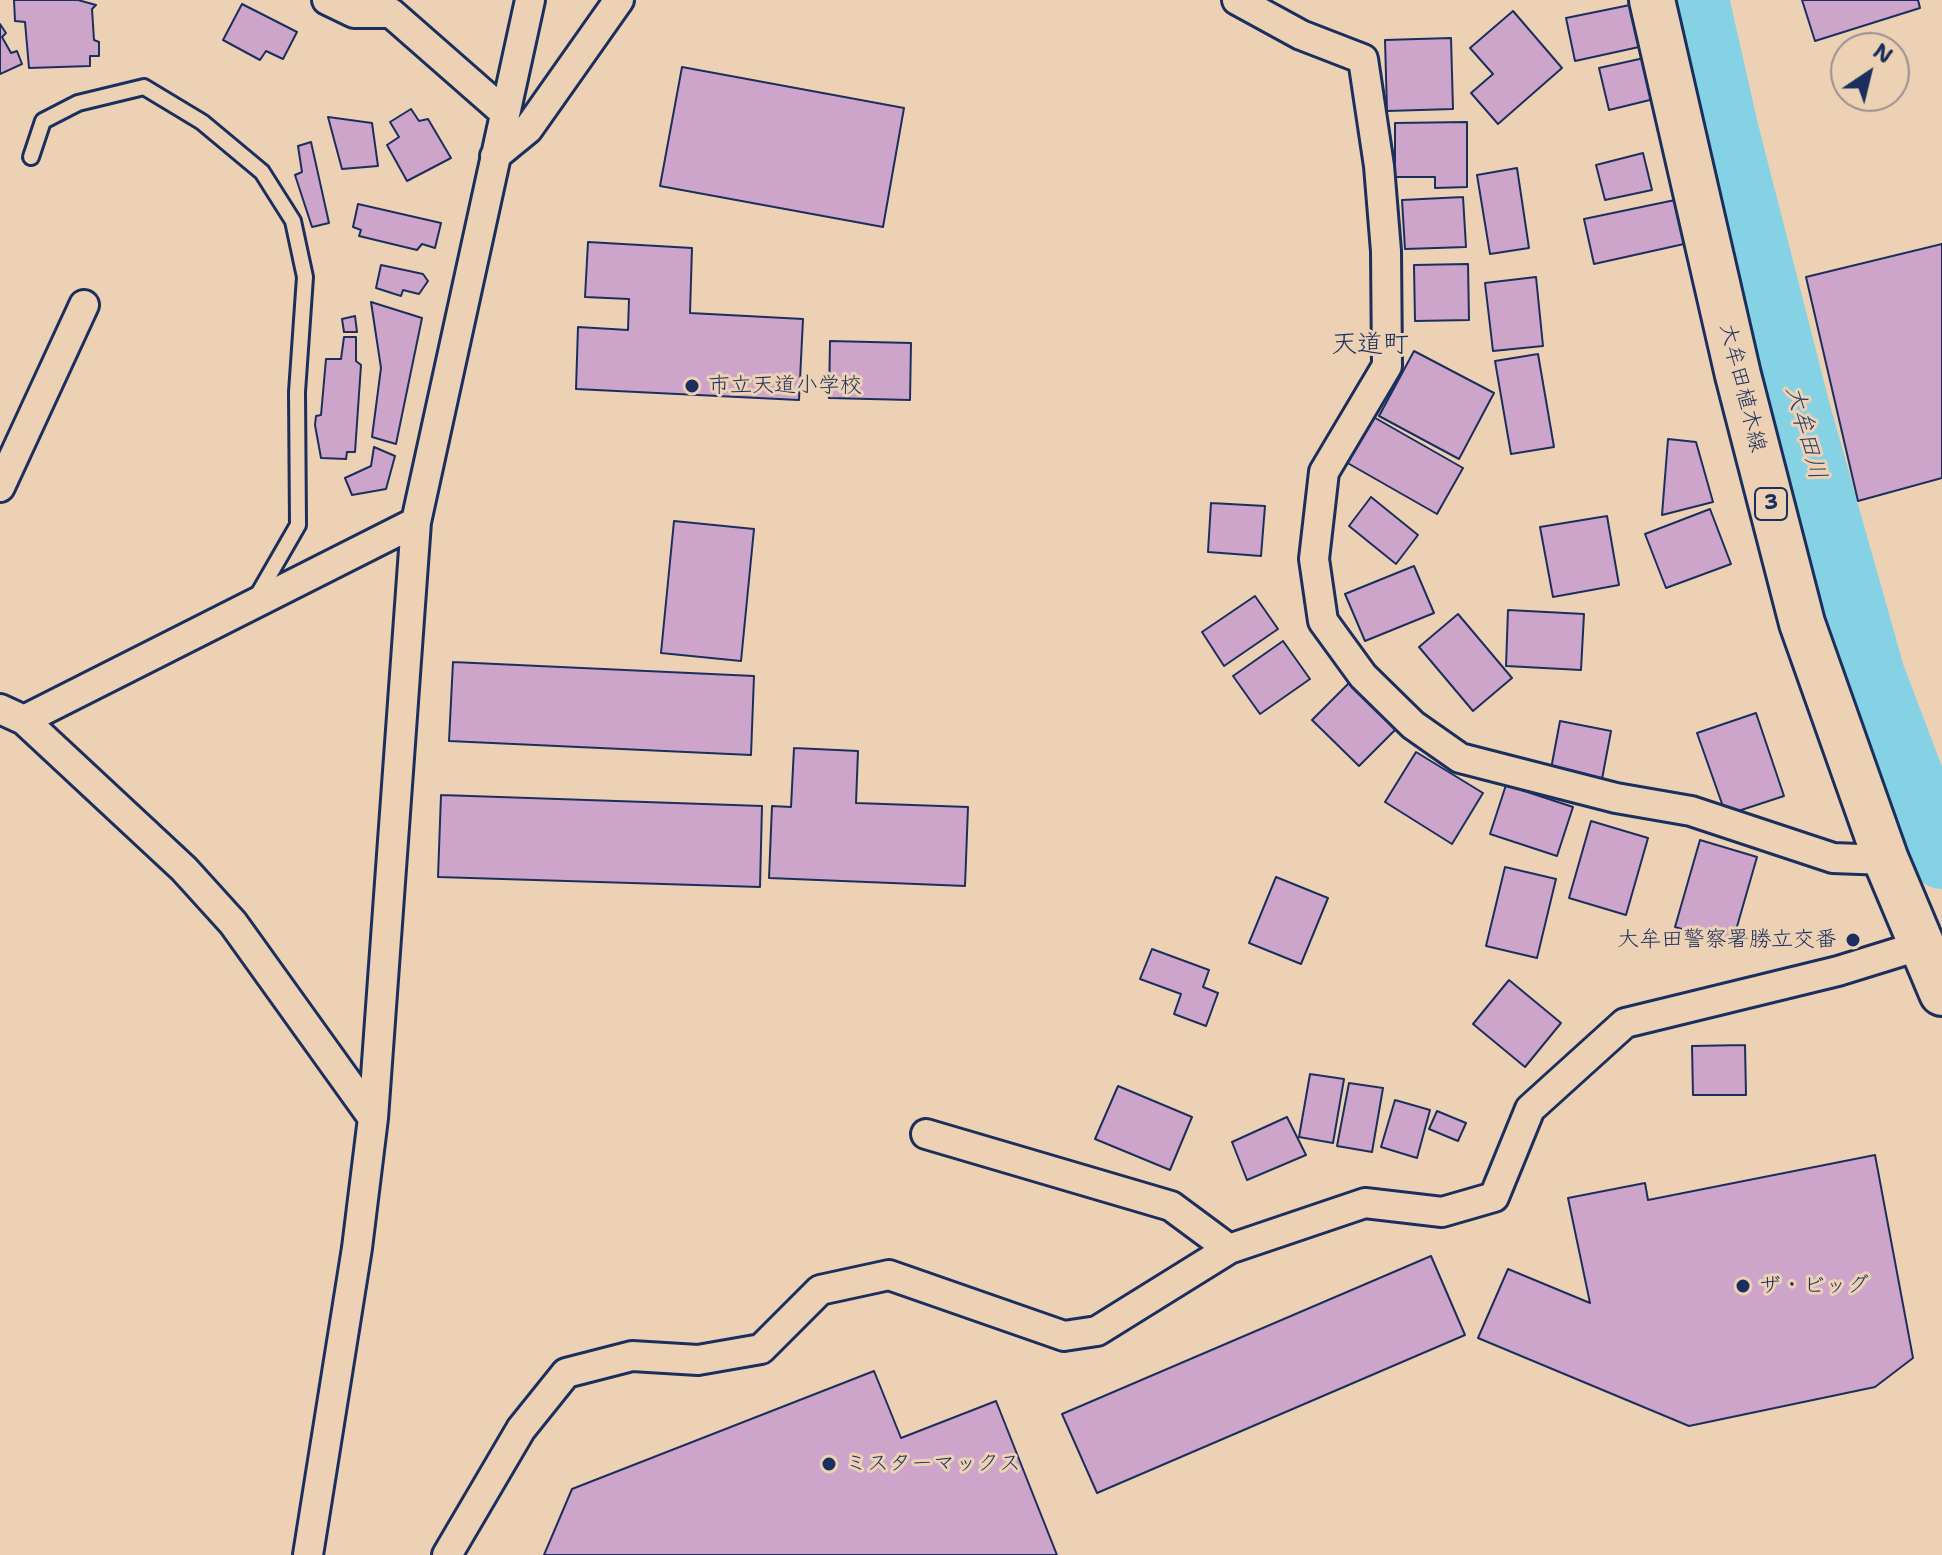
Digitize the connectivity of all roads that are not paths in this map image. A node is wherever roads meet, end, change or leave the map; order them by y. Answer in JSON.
{"nodes":[{"id":1,"x":327,"y":0,"type":"edge"},
{"id":2,"x":530,"y":0,"type":"edge"},
{"id":3,"x":619,"y":0,"type":"edge"},
{"id":4,"x":1237,"y":0,"type":"edge"},
{"id":5,"x":1652,"y":0,"type":"edge"},
{"id":6,"x":505,"y":113,"type":"junction"},
{"id":7,"x":495,"y":156,"type":"junction"},
{"id":8,"x":31,"y":157,"type":"dead end"},
{"id":9,"x":84,"y":305,"type":"dead end"},
{"id":10,"x":0,"y":487,"type":"edge"},
{"id":11,"x":416,"y":522,"type":"junction"},
{"id":12,"x":252,"y":604,"type":"junction"},
{"id":13,"x":12,"y":714,"type":"edge"},
{"id":14,"x":1886,"y":860,"type":"junction"},
{"id":15,"x":1922,"y":945,"type":"junction"},
{"id":16,"x":1942,"y":993,"type":"edge"},
{"id":17,"x":373,"y":1118,"type":"junction"},
{"id":18,"x":926,"y":1134,"type":"dead end"},
{"id":19,"x":1229,"y":1249,"type":"junction"},
{"id":20,"x":308,"y":1555,"type":"edge"},
{"id":21,"x":447,"y":1555,"type":"edge"}],
"edges":[{"from":1,"to":6,"type":"street"},
{"from":2,"to":6,"type":"street"},
{"from":3,"to":7,"type":"street"},
{"from":4,"to":14,"type":"street"},
{"from":5,"to":14,"type":"main road","name":"大牟田植木線","number":"3"},
{"from":6,"to":7,"type":"street"},
{"from":7,"to":11,"type":"street"},
{"from":8,"to":12,"type":"lane"},
{"from":9,"to":10,"type":"street"},
{"from":11,"to":12,"type":"street"},
{"from":11,"to":17,"type":"street"},
{"from":12,"to":13,"type":"street"},
{"from":13,"to":17,"type":"street"},
{"from":14,"to":15,"type":"main road","name":"大牟田植木線","number":"3"},
{"from":15,"to":16,"type":"main road","name":"大牟田植木線","number":"3"},
{"from":15,"to":19,"type":"street"},
{"from":17,"to":20,"type":"street"},
{"from":18,"to":19,"type":"street"},
{"from":19,"to":21,"type":"street"}]}
